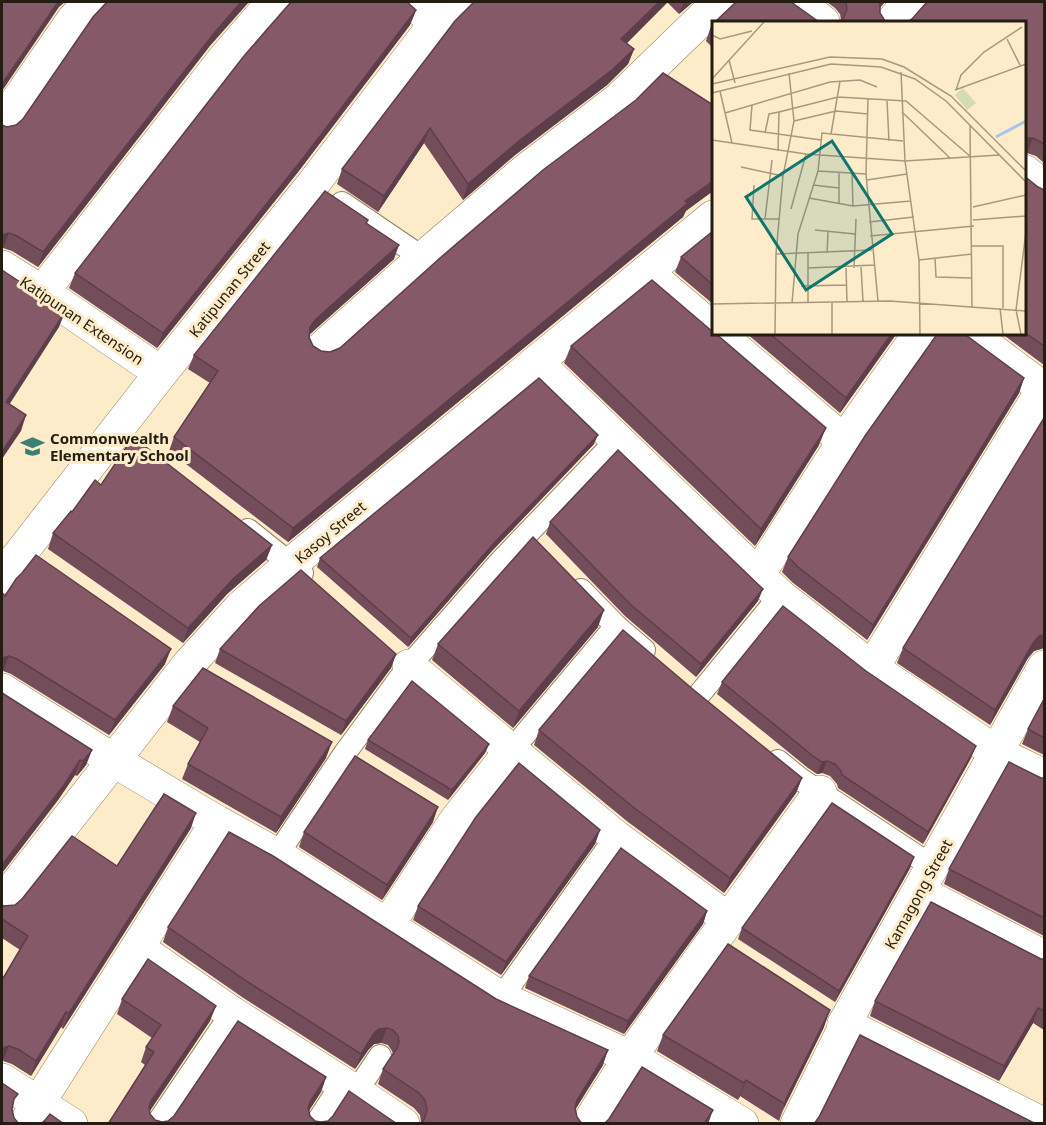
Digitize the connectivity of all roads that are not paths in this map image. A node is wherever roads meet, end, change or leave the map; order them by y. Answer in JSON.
{"nodes":[{"id":1,"x":90,"y":2,"type":"edge"},
{"id":2,"x":273,"y":2,"type":"edge"},
{"id":3,"x":719,"y":2,"type":"edge"},
{"id":4,"x":797,"y":2,"type":"edge"},
{"id":5,"x":909,"y":2,"type":"edge"},
{"id":6,"x":435,"y":9,"type":"edge"},
{"id":7,"x":822,"y":21,"type":"edge"},
{"id":8,"x":893,"y":21,"type":"edge"},
{"id":9,"x":2,"y":123,"type":"edge"},
{"id":10,"x":313,"y":184,"type":"junction"},
{"id":11,"x":712,"y":218,"type":"edge"},
{"id":12,"x":423,"y":258,"type":"junction"},
{"id":13,"x":2,"y":267,"type":"edge"},
{"id":14,"x":646,"y":272,"type":"junction"},
{"id":15,"x":42,"y":292,"type":"junction"},
{"id":16,"x":712,"y":328,"type":"edge"},
{"id":17,"x":718,"y":334,"type":"edge"},
{"id":18,"x":919,"y":334,"type":"edge"},
{"id":19,"x":970,"y":334,"type":"edge"},
{"id":20,"x":322,"y":348,"type":"dead end"},
{"id":21,"x":536,"y":362,"type":"junction"},
{"id":22,"x":161,"y":373,"type":"junction"},
{"id":23,"x":1044,"y":388,"type":"edge"},
{"id":24,"x":617,"y":440,"type":"junction"},
{"id":25,"x":844,"y":441,"type":"junction"},
{"id":26,"x":228,"y":514,"type":"edge"},
{"id":27,"x":527,"y":534,"type":"junction"},
{"id":28,"x":543,"y":551,"type":"edge"},
{"id":29,"x":291,"y":563,"type":"junction"},
{"id":30,"x":567,"y":576,"type":"edge"},
{"id":31,"x":2,"y":577,"type":"edge"},
{"id":32,"x":317,"y":585,"type":"edge"},
{"id":33,"x":769,"y":586,"type":"junction"},
{"id":34,"x":616,"y":626,"type":"junction"},
{"id":35,"x":401,"y":659,"type":"junction"},
{"id":36,"x":662,"y":665,"type":"edge"},
{"id":37,"x":1044,"y":667,"type":"edge"},
{"id":38,"x":872,"y":668,"type":"junction"},
{"id":39,"x":680,"y":681,"type":"edge"},
{"id":40,"x":2,"y":690,"type":"edge"},
{"id":41,"x":698,"y":696,"type":"junction"},
{"id":42,"x":716,"y":711,"type":"edge"},
{"id":43,"x":324,"y":741,"type":"edge"},
{"id":44,"x":763,"y":749,"type":"edge"},
{"id":45,"x":511,"y":751,"type":"junction"},
{"id":46,"x":345,"y":753,"type":"junction"},
{"id":47,"x":997,"y":753,"type":"junction"},
{"id":48,"x":113,"y":760,"type":"junction"},
{"id":49,"x":365,"y":765,"type":"edge"},
{"id":50,"x":1044,"y":776,"type":"edge"},
{"id":51,"x":820,"y":792,"type":"junction"},
{"id":52,"x":217,"y":822,"type":"junction"},
{"id":53,"x":616,"y":837,"type":"junction"},
{"id":54,"x":277,"y":855,"type":"junction"},
{"id":55,"x":926,"y":879,"type":"junction"},
{"id":56,"x":2,"y":903,"type":"edge"},
{"id":57,"x":387,"y":926,"type":"junction"},
{"id":58,"x":726,"y":937,"type":"junction"},
{"id":59,"x":138,"y":948,"type":"junction"},
{"id":60,"x":1044,"y":957,"type":"edge"},
{"id":61,"x":501,"y":998,"type":"junction"},
{"id":62,"x":232,"y":1013,"type":"junction"},
{"id":63,"x":834,"y":1018,"type":"junction"},
{"id":64,"x":380,"y":1056,"type":"dead end"},
{"id":65,"x":630,"y":1057,"type":"junction"},
{"id":66,"x":2,"y":1080,"type":"edge"},
{"id":67,"x":349,"y":1088,"type":"junction"},
{"id":68,"x":32,"y":1113,"type":"edge"},
{"id":69,"x":71,"y":1124,"type":"edge"},
{"id":70,"x":157,"y":1124,"type":"edge"},
{"id":71,"x":316,"y":1124,"type":"edge"},
{"id":72,"x":403,"y":1124,"type":"edge"},
{"id":73,"x":588,"y":1124,"type":"edge"},
{"id":74,"x":742,"y":1124,"type":"edge"},
{"id":75,"x":797,"y":1124,"type":"edge"},
{"id":76,"x":1043,"y":1124,"type":"edge"}],
"edges":[{"from":1,"to":9,"type":"street"},
{"from":2,"to":15,"type":"street"},
{"from":3,"to":12,"type":"street"},
{"from":4,"to":7,"type":"street"},
{"from":5,"to":8,"type":"street"},
{"from":6,"to":10,"type":"street","name":"Katipunan Street"},
{"from":10,"to":12,"type":"lane"},
{"from":10,"to":22,"type":"street","name":"Katipunan Street"},
{"from":11,"to":14,"type":"street","name":"Kasoy Street"},
{"from":12,"to":20,"type":"street"},
{"from":13,"to":15,"type":"street","name":"Katipunan Extension"},
{"from":14,"to":16,"type":"street"},
{"from":14,"to":21,"type":"street","name":"Kasoy Street"},
{"from":15,"to":22,"type":"street","name":"Katipunan Extension"},
{"from":17,"to":25,"type":"street"},
{"from":18,"to":25,"type":"street"},
{"from":19,"to":23,"type":"street"},
{"from":21,"to":24,"type":"street"},
{"from":21,"to":29,"type":"street","name":"Kasoy Street"},
{"from":22,"to":31,"type":"street","name":"Katipunan Street"},
{"from":23,"to":38,"type":"street"},
{"from":24,"to":27,"type":"lane"},
{"from":24,"to":33,"type":"street"},
{"from":25,"to":33,"type":"street"},
{"from":26,"to":29,"type":"lane"},
{"from":27,"to":28,"type":"lane"},
{"from":27,"to":35,"type":"lane"},
{"from":29,"to":32,"type":"lane"},
{"from":29,"to":48,"type":"street","name":"Kasoy Street"},
{"from":30,"to":34,"type":"lane"},
{"from":33,"to":38,"type":"street"},
{"from":33,"to":41,"type":"lane"},
{"from":34,"to":36,"type":"lane"},
{"from":34,"to":45,"type":"lane"},
{"from":35,"to":45,"type":"street"},
{"from":35,"to":46,"type":"lane"},
{"from":37,"to":47,"type":"street","name":"Kamagong Street"},
{"from":38,"to":47,"type":"street"},
{"from":39,"to":41,"type":"lane"},
{"from":40,"to":48,"type":"street"},
{"from":41,"to":42,"type":"lane"},
{"from":43,"to":46,"type":"lane"},
{"from":44,"to":51,"type":"lane"},
{"from":45,"to":53,"type":"street"},
{"from":45,"to":57,"type":"street"},
{"from":46,"to":49,"type":"lane"},
{"from":46,"to":54,"type":"lane"},
{"from":47,"to":50,"type":"street"},
{"from":47,"to":55,"type":"street","name":"Kamagong Street"},
{"from":48,"to":52,"type":"street"},
{"from":48,"to":56,"type":"street","name":"Kasoy Street"},
{"from":51,"to":55,"type":"lane"},
{"from":51,"to":58,"type":"street"},
{"from":52,"to":54,"type":"street"},
{"from":52,"to":59,"type":"street"},
{"from":53,"to":58,"type":"street"},
{"from":53,"to":61,"type":"lane"},
{"from":54,"to":57,"type":"street"},
{"from":55,"to":60,"type":"street"},
{"from":55,"to":63,"type":"street","name":"Kamagong Street"},
{"from":57,"to":61,"type":"street"},
{"from":58,"to":65,"type":"street"},
{"from":59,"to":62,"type":"street"},
{"from":59,"to":68,"type":"street"},
{"from":61,"to":65,"type":"street"},
{"from":62,"to":67,"type":"street"},
{"from":62,"to":70,"type":"lane"},
{"from":63,"to":75,"type":"street","name":"Kamagong Street"},
{"from":63,"to":76,"type":"street"},
{"from":64,"to":67,"type":"lane"},
{"from":65,"to":73,"type":"street"},
{"from":65,"to":74,"type":"street"},
{"from":66,"to":68,"type":"street"},
{"from":67,"to":71,"type":"lane"},
{"from":67,"to":72,"type":"street"},
{"from":68,"to":69,"type":"street"}]}
